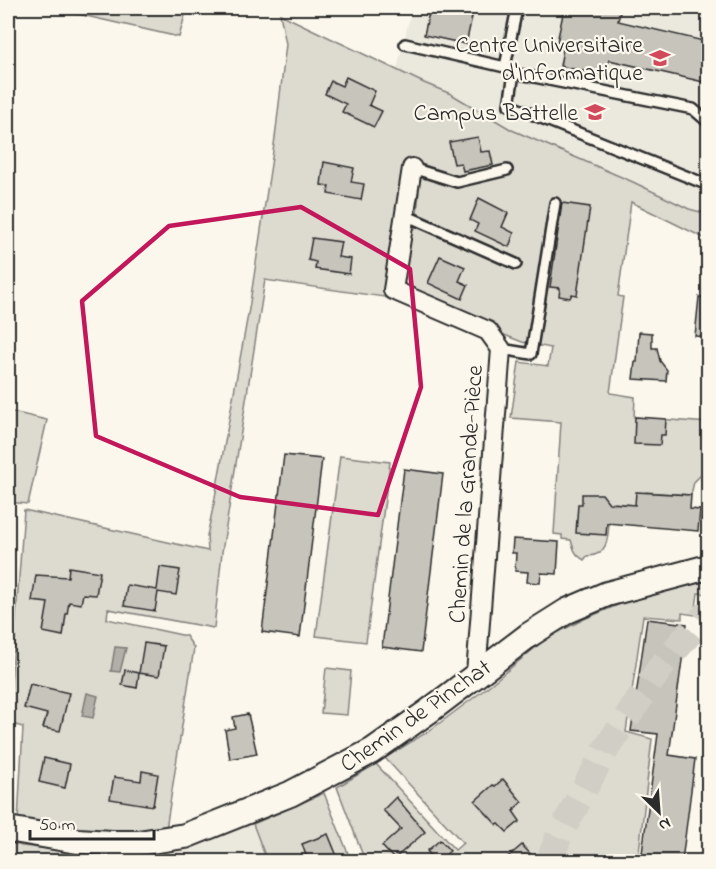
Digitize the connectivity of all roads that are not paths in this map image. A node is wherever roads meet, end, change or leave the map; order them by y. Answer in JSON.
{"nodes":[{"id":1,"x":517,"y":8,"type":"edge"},
{"id":2,"x":405,"y":44,"type":"dead end"},
{"id":3,"x":504,"y":67,"type":"junction"},
{"id":4,"x":514,"y":73,"type":"junction"},
{"id":5,"x":708,"y":122,"type":"edge"},
{"id":6,"x":412,"y":168,"type":"joint"},
{"id":7,"x":507,"y":170,"type":"dead end"},
{"id":8,"x":708,"y":185,"type":"edge"},
{"id":9,"x":555,"y":203,"type":"dead end"},
{"id":10,"x":405,"y":214,"type":"junction"},
{"id":11,"x":516,"y":264,"type":"dead end"},
{"id":12,"x":501,"y":349,"type":"junction"},
{"id":13,"x":708,"y":567,"type":"edge"},
{"id":14,"x":476,"y":675,"type":"junction"},
{"id":15,"x":8,"y":829,"type":"edge"}],
"edges":[{"from":1,"to":3,"type":"lane"},
{"from":2,"to":3,"type":"lane"},
{"from":3,"to":4,"type":"lane"},
{"from":4,"to":5,"type":"lane"},
{"from":4,"to":8,"type":"lane"},
{"from":6,"to":7,"type":"lane"},
{"from":6,"to":10,"type":"street","name":"Chemin de la Grande-Pièce"},
{"from":9,"to":12,"type":"lane"},
{"from":10,"to":11,"type":"lane"},
{"from":10,"to":12,"type":"street","name":"Chemin de la Grande-Pièce"},
{"from":12,"to":14,"type":"street","name":"Chemin de la Grande-Pièce"},
{"from":13,"to":14,"type":"street","name":"Chemin de Pinchat"},
{"from":14,"to":15,"type":"street","name":"Chemin de Pinchat"}]}
